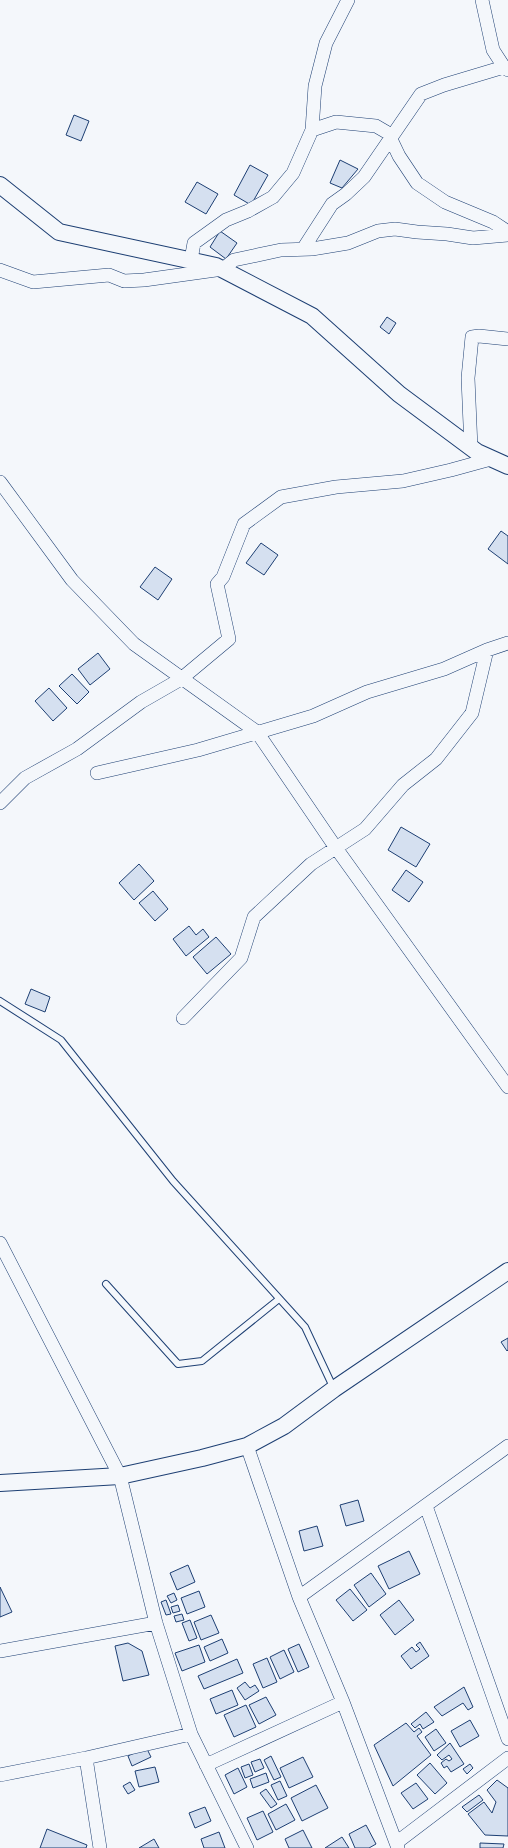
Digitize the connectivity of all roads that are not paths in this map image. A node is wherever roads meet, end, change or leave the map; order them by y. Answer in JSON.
{"nodes":[{"id":1,"x":348,"y":0,"type":"edge"},
{"id":2,"x":482,"y":0,"type":"edge"},
{"id":3,"x":506,"y":69,"type":"edge"},
{"id":4,"x":312,"y":130,"type":"junction"},
{"id":5,"x":390,"y":138,"type":"junction"},
{"id":6,"x":0,"y":185,"type":"edge"},
{"id":7,"x":508,"y":232,"type":"edge"},
{"id":8,"x":508,"y":235,"type":"edge"},
{"id":9,"x":303,"y":249,"type":"junction"},
{"id":10,"x":191,"y":260,"type":"junction"},
{"id":11,"x":223,"y":269,"type":"junction"},
{"id":12,"x":0,"y":270,"type":"edge"},
{"id":13,"x":508,"y":339,"type":"edge"},
{"id":14,"x":471,"y":448,"type":"junction"},
{"id":15,"x":491,"y":459,"type":"junction"},
{"id":16,"x":508,"y":466,"type":"edge"},
{"id":17,"x":0,"y":482,"type":"edge"},
{"id":18,"x":508,"y":643,"type":"edge"},
{"id":19,"x":487,"y":650,"type":"junction"},
{"id":20,"x":181,"y":679,"type":"junction"},
{"id":21,"x":257,"y":732,"type":"junction"},
{"id":22,"x":96,"y":773,"type":"dead end"},
{"id":23,"x":0,"y":803,"type":"edge"},
{"id":24,"x":336,"y":848,"type":"junction"},
{"id":25,"x":0,"y":1001,"type":"edge"},
{"id":26,"x":183,"y":1018,"type":"dead end"},
{"id":27,"x":508,"y":1087,"type":"edge"},
{"id":28,"x":0,"y":1243,"type":"edge"},
{"id":29,"x":508,"y":1271,"type":"edge"},
{"id":30,"x":106,"y":1284,"type":"dead end"},
{"id":31,"x":280,"y":1299,"type":"junction"},
{"id":32,"x":334,"y":1389,"type":"junction"},
{"id":33,"x":247,"y":1446,"type":"junction"},
{"id":34,"x":508,"y":1446,"type":"edge"},
{"id":35,"x":120,"y":1476,"type":"junction"},
{"id":36,"x":0,"y":1483,"type":"edge"},
{"id":37,"x":426,"y":1506,"type":"junction"},
{"id":38,"x":299,"y":1597,"type":"junction"},
{"id":39,"x":156,"y":1623,"type":"junction"},
{"id":40,"x":0,"y":1651,"type":"edge"},
{"id":41,"x":343,"y":1702,"type":"junction"},
{"id":42,"x":191,"y":1734,"type":"junction"},
{"id":43,"x":508,"y":1739,"type":"edge"},
{"id":44,"x":86,"y":1758,"type":"junction"},
{"id":45,"x":508,"y":1758,"type":"edge"},
{"id":46,"x":206,"y":1765,"type":"junction"},
{"id":47,"x":0,"y":1774,"type":"edge"},
{"id":48,"x":397,"y":1846,"type":"edge"},
{"id":49,"x":100,"y":1848,"type":"edge"},
{"id":50,"x":247,"y":1848,"type":"edge"}],
"edges":[{"from":1,"to":4,"type":"street"},
{"from":2,"to":3,"type":"street"},
{"from":3,"to":5,"type":"street"},
{"from":4,"to":5,"type":"street"},
{"from":4,"to":10,"type":"street"},
{"from":5,"to":7,"type":"street"},
{"from":5,"to":9,"type":"street"},
{"from":6,"to":10,"type":"street"},
{"from":8,"to":9,"type":"street"},
{"from":9,"to":11,"type":"street"},
{"from":10,"to":11,"type":"street"},
{"from":11,"to":12,"type":"street"},
{"from":11,"to":14,"type":"street"},
{"from":13,"to":14,"type":"street"},
{"from":14,"to":15,"type":"street"},
{"from":15,"to":16,"type":"street"},
{"from":15,"to":20,"type":"street"},
{"from":17,"to":20,"type":"street"},
{"from":18,"to":19,"type":"street"},
{"from":19,"to":21,"type":"street"},
{"from":19,"to":24,"type":"street"},
{"from":20,"to":21,"type":"street"},
{"from":20,"to":23,"type":"street"},
{"from":21,"to":22,"type":"street"},
{"from":21,"to":24,"type":"street"},
{"from":24,"to":26,"type":"street"},
{"from":24,"to":27,"type":"street"},
{"from":25,"to":31,"type":"lane"},
{"from":28,"to":35,"type":"street"},
{"from":29,"to":32,"type":"street"},
{"from":30,"to":31,"type":"lane"},
{"from":31,"to":32,"type":"lane"},
{"from":32,"to":33,"type":"street"},
{"from":33,"to":35,"type":"street"},
{"from":33,"to":38,"type":"street"},
{"from":34,"to":37,"type":"street"},
{"from":35,"to":36,"type":"street"},
{"from":35,"to":39,"type":"street"},
{"from":37,"to":38,"type":"street"},
{"from":37,"to":43,"type":"street"},
{"from":38,"to":41,"type":"street"},
{"from":39,"to":40,"type":"street"},
{"from":39,"to":42,"type":"street"},
{"from":41,"to":46,"type":"street"},
{"from":41,"to":48,"type":"street"},
{"from":42,"to":44,"type":"street"},
{"from":42,"to":46,"type":"street"},
{"from":44,"to":47,"type":"street"},
{"from":44,"to":49,"type":"street"},
{"from":45,"to":48,"type":"street"},
{"from":46,"to":50,"type":"street"}]}
